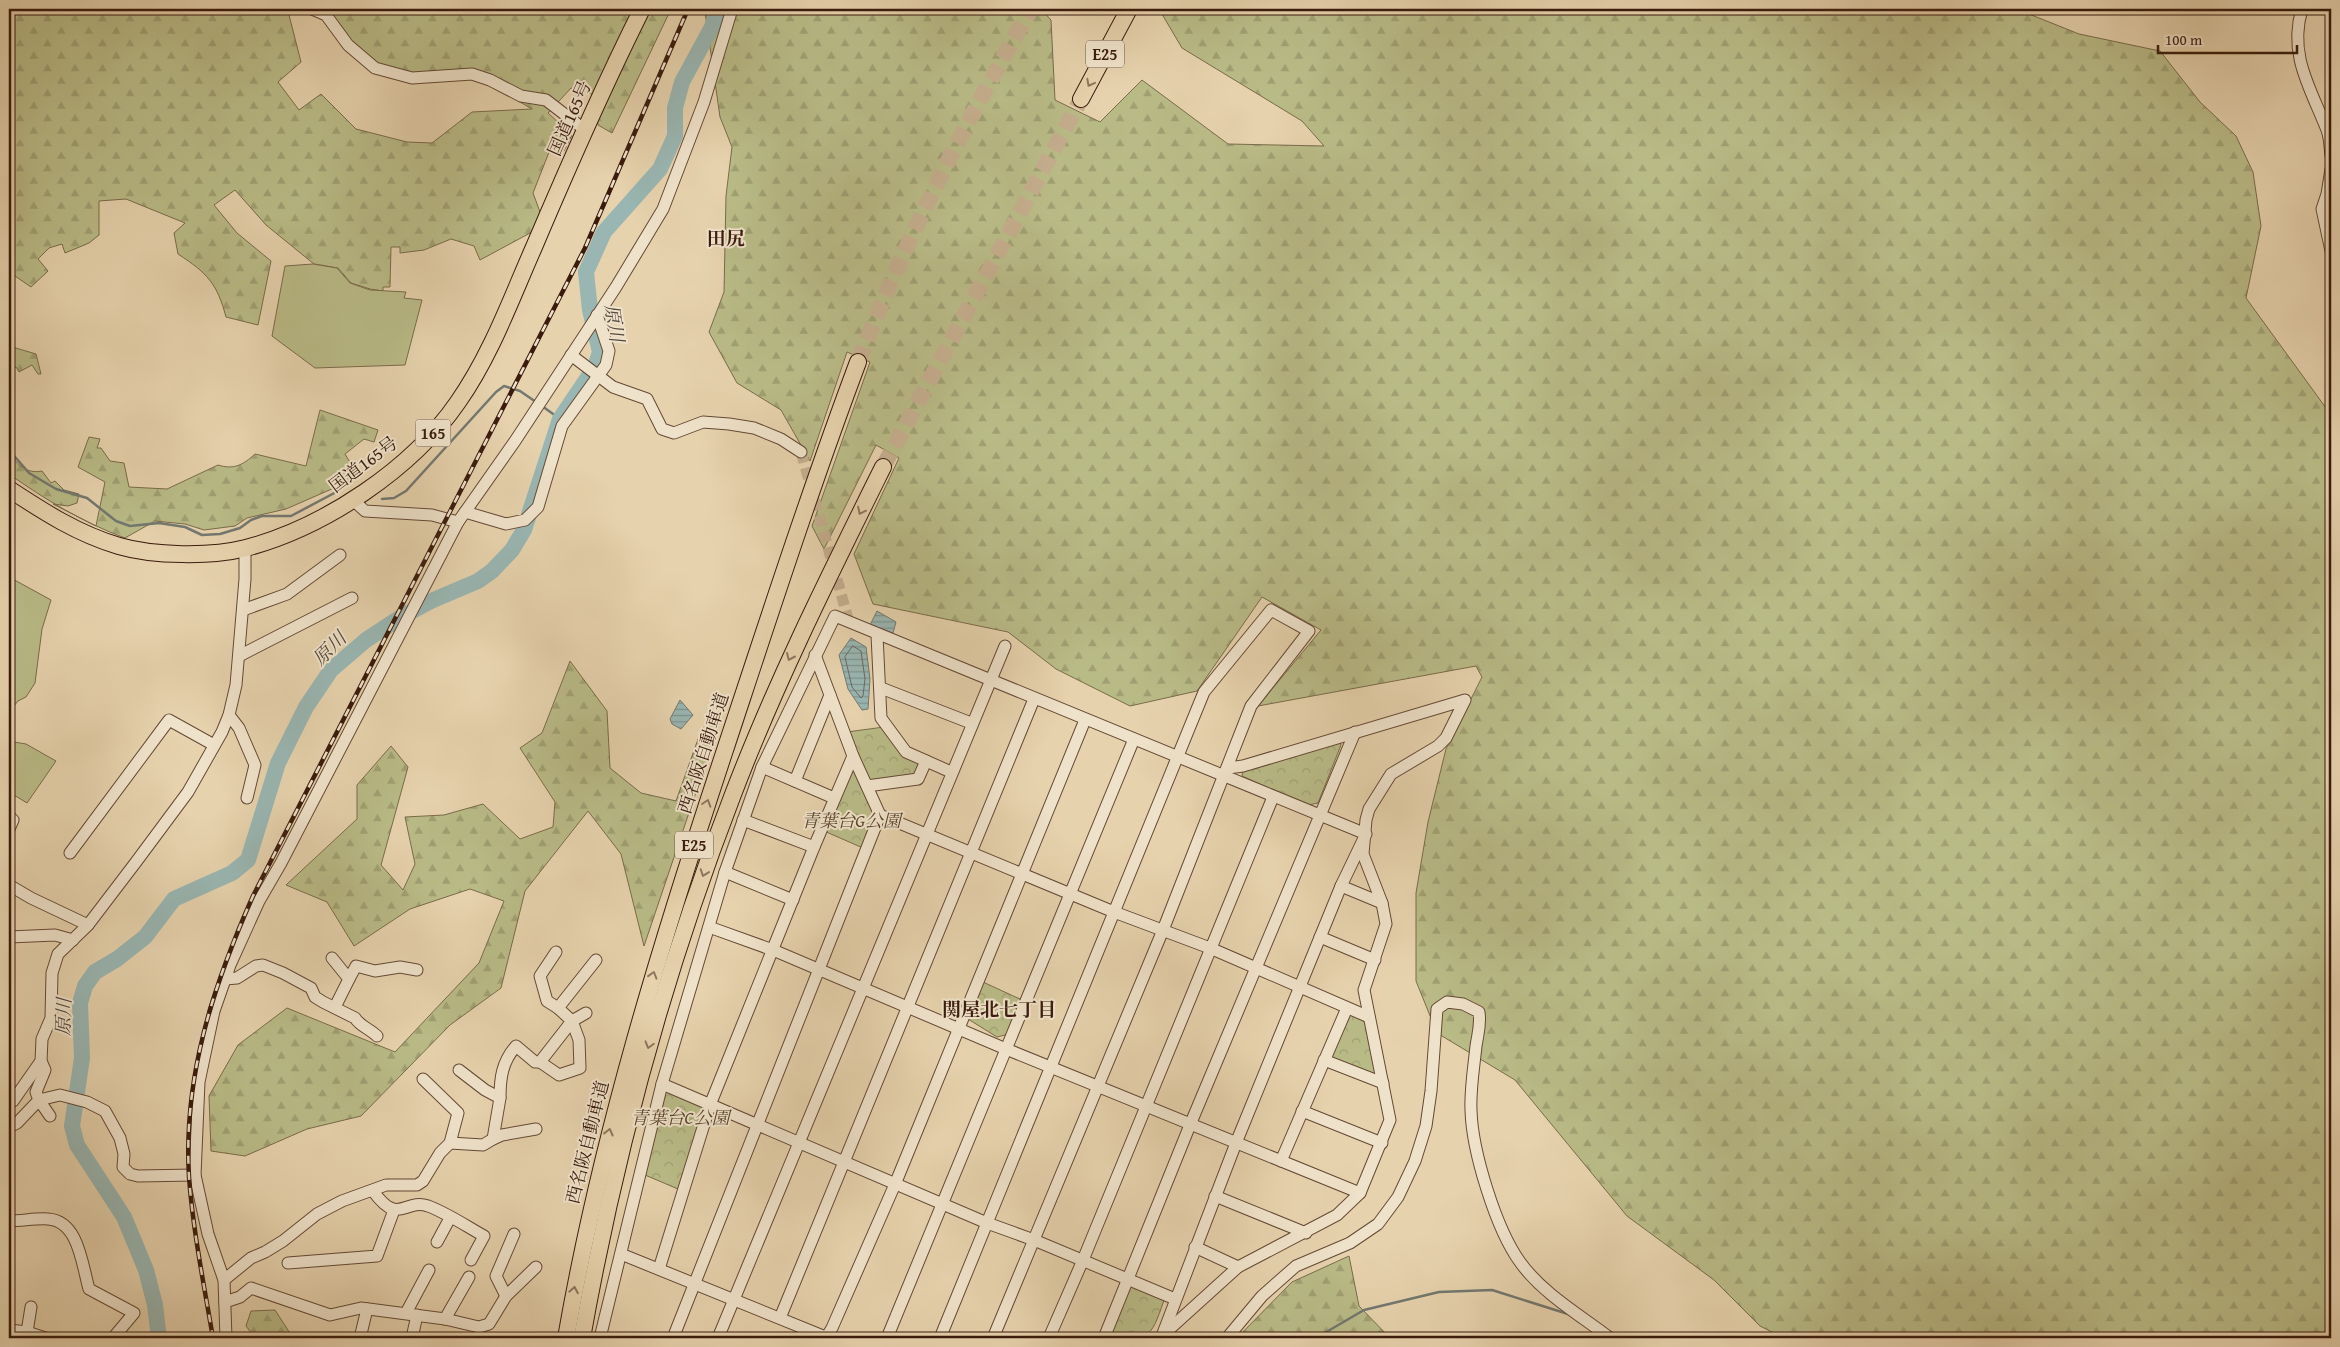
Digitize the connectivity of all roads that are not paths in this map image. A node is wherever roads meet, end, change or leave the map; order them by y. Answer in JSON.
{"nodes":[{"id":1,"x":312,"y":9,"type":"edge"},
{"id":2,"x":642,"y":9,"type":"edge"},
{"id":3,"x":732,"y":9,"type":"edge"},
{"id":4,"x":1129,"y":9,"type":"edge"},
{"id":5,"x":2302,"y":9,"type":"edge"},
{"id":6,"x":1081,"y":99,"type":"tunnel mouth"},
{"id":7,"x":585,"y":130,"type":"junction"},
{"id":8,"x":2331,"y":156,"type":"edge"},
{"id":9,"x":2331,"y":168,"type":"edge"},
{"id":10,"x":2331,"y":251,"type":"edge"},
{"id":11,"x":597,"y":315,"type":"junction"},
{"id":12,"x":571,"y":355,"type":"junction"},
{"id":13,"x":858,"y":362,"type":"tunnel mouth"},
{"id":14,"x":598,"y":376,"type":"junction"},
{"id":15,"x":801,"y":452,"type":"tunnel mouth"},
{"id":16,"x":883,"y":468,"type":"tunnel mouth"},
{"id":17,"x":9,"y":489,"type":"edge"},
{"id":18,"x":352,"y":499,"type":"junction"},
{"id":19,"x":465,"y":512,"type":"junction"},
{"id":20,"x":458,"y":522,"type":"junction"},
{"id":21,"x":245,"y":548,"type":"junction"},
{"id":22,"x":340,"y":555,"type":"dead end"},
{"id":23,"x":352,"y":598,"type":"dead end"},
{"id":24,"x":243,"y":610,"type":"junction"},
{"id":25,"x":877,"y":635,"type":"junction"},
{"id":26,"x":1005,"y":646,"type":"dead end"},
{"id":27,"x":815,"y":655,"type":"junction"},
{"id":28,"x":239,"y":656,"type":"junction"},
{"id":29,"x":989,"y":680,"type":"junction"},
{"id":30,"x":880,"y":688,"type":"junction"},
{"id":31,"x":830,"y":695,"type":"junction"},
{"id":32,"x":1034,"y":699,"type":"junction"},
{"id":33,"x":229,"y":715,"type":"junction"},
{"id":34,"x":1085,"y":720,"type":"junction"},
{"id":35,"x":971,"y":723,"type":"junction"},
{"id":36,"x":1355,"y":732,"type":"junction"},
{"id":37,"x":1134,"y":739,"type":"junction"},
{"id":38,"x":214,"y":745,"type":"junction"},
{"id":39,"x":853,"y":756,"type":"junction"},
{"id":40,"x":1178,"y":757,"type":"junction"},
{"id":41,"x":926,"y":761,"type":"junction"},
{"id":42,"x":762,"y":767,"type":"junction"},
{"id":43,"x":951,"y":772,"type":"junction"},
{"id":44,"x":1227,"y":772,"type":"junction"},
{"id":45,"x":795,"y":781,"type":"junction"},
{"id":46,"x":867,"y":786,"type":"junction"},
{"id":47,"x":1273,"y":797,"type":"junction"},
{"id":48,"x":247,"y":798,"type":"dead end"},
{"id":49,"x":834,"y":798,"type":"junction"},
{"id":50,"x":880,"y":815,"type":"junction"},
{"id":51,"x":9,"y":816,"type":"edge"},
{"id":52,"x":1320,"y":816,"type":"junction"},
{"id":53,"x":743,"y":820,"type":"junction"},
{"id":54,"x":9,"y":829,"type":"edge"},
{"id":55,"x":925,"y":834,"type":"junction"},
{"id":56,"x":1366,"y":834,"type":"junction"},
{"id":57,"x":814,"y":847,"type":"junction"},
{"id":58,"x":70,"y":854,"type":"dead end"},
{"id":59,"x":972,"y":854,"type":"junction"},
{"id":60,"x":725,"y":872,"type":"junction"},
{"id":61,"x":1021,"y":874,"type":"junction"},
{"id":62,"x":9,"y":884,"type":"edge"},
{"id":63,"x":1341,"y":886,"type":"junction"},
{"id":64,"x":1069,"y":894,"type":"junction"},
{"id":65,"x":793,"y":900,"type":"junction"},
{"id":66,"x":1382,"y":903,"type":"junction"},
{"id":67,"x":1114,"y":912,"type":"junction"},
{"id":68,"x":88,"y":925,"type":"junction"},
{"id":69,"x":709,"y":927,"type":"junction"},
{"id":70,"x":1163,"y":930,"type":"junction"},
{"id":71,"x":9,"y":937,"type":"edge"},
{"id":72,"x":1320,"y":937,"type":"junction"},
{"id":73,"x":73,"y":940,"type":"junction"},
{"id":74,"x":1210,"y":948,"type":"junction"},
{"id":75,"x":773,"y":950,"type":"junction"},
{"id":76,"x":556,"y":952,"type":"dead end"},
{"id":77,"x":332,"y":958,"type":"dead end"},
{"id":78,"x":596,"y":960,"type":"dead end"},
{"id":79,"x":1375,"y":960,"type":"junction"},
{"id":80,"x":1256,"y":969,"type":"junction"},
{"id":81,"x":417,"y":970,"type":"dead end"},
{"id":82,"x":819,"y":970,"type":"junction"},
{"id":83,"x":225,"y":979,"type":"junction"},
{"id":84,"x":349,"y":979,"type":"junction"},
{"id":85,"x":863,"y":987,"type":"junction"},
{"id":86,"x":1299,"y":988,"type":"junction"},
{"id":87,"x":335,"y":1007,"type":"junction"},
{"id":88,"x":909,"y":1007,"type":"junction"},
{"id":89,"x":558,"y":1008,"type":"junction"},
{"id":90,"x":1347,"y":1008,"type":"junction"},
{"id":91,"x":586,"y":1013,"type":"dead end"},
{"id":92,"x":1369,"y":1017,"type":"junction"},
{"id":93,"x":572,"y":1021,"type":"junction"},
{"id":94,"x":959,"y":1028,"type":"junction"},
{"id":95,"x":377,"y":1036,"type":"dead end"},
{"id":96,"x":1006,"y":1049,"type":"junction"},
{"id":97,"x":1324,"y":1060,"type":"junction"},
{"id":98,"x":40,"y":1061,"type":"junction"},
{"id":99,"x":540,"y":1062,"type":"junction"},
{"id":100,"x":1051,"y":1068,"type":"junction"},
{"id":101,"x":459,"y":1070,"type":"dead end"},
{"id":102,"x":423,"y":1079,"type":"dead end"},
{"id":103,"x":1383,"y":1083,"type":"junction"},
{"id":104,"x":662,"y":1084,"type":"junction"},
{"id":105,"x":1098,"y":1086,"type":"junction"},
{"id":106,"x":500,"y":1098,"type":"junction"},
{"id":107,"x":39,"y":1100,"type":"junction"},
{"id":108,"x":9,"y":1103,"type":"edge"},
{"id":109,"x":710,"y":1105,"type":"junction"},
{"id":110,"x":1145,"y":1106,"type":"junction"},
{"id":111,"x":1302,"y":1111,"type":"junction"},
{"id":112,"x":50,"y":1116,"type":"dead end"},
{"id":113,"x":756,"y":1124,"type":"junction"},
{"id":114,"x":1190,"y":1125,"type":"junction"},
{"id":115,"x":9,"y":1127,"type":"edge"},
{"id":116,"x":536,"y":1128,"type":"dead end"},
{"id":117,"x":493,"y":1139,"type":"junction"},
{"id":118,"x":450,"y":1143,"type":"junction"},
{"id":119,"x":800,"y":1143,"type":"junction"},
{"id":120,"x":1236,"y":1143,"type":"junction"},
{"id":121,"x":1382,"y":1143,"type":"junction"},
{"id":122,"x":845,"y":1162,"type":"junction"},
{"id":123,"x":1281,"y":1162,"type":"junction"},
{"id":124,"x":196,"y":1175,"type":"junction"},
{"id":125,"x":896,"y":1182,"type":"junction"},
{"id":126,"x":373,"y":1192,"type":"junction"},
{"id":127,"x":1360,"y":1193,"type":"junction"},
{"id":128,"x":1215,"y":1196,"type":"junction"},
{"id":129,"x":942,"y":1204,"type":"junction"},
{"id":130,"x":394,"y":1210,"type":"junction"},
{"id":131,"x":450,"y":1218,"type":"junction"},
{"id":132,"x":9,"y":1221,"type":"edge"},
{"id":133,"x":987,"y":1223,"type":"junction"},
{"id":134,"x":1306,"y":1233,"type":"junction"},
{"id":135,"x":514,"y":1234,"type":"dead end"},
{"id":136,"x":1034,"y":1240,"type":"junction"},
{"id":137,"x":437,"y":1242,"type":"dead end"},
{"id":138,"x":1195,"y":1247,"type":"junction"},
{"id":139,"x":621,"y":1254,"type":"junction"},
{"id":140,"x":471,"y":1260,"type":"dead end"},
{"id":141,"x":1084,"y":1260,"type":"junction"},
{"id":142,"x":288,"y":1263,"type":"dead end"},
{"id":143,"x":536,"y":1267,"type":"dead end"},
{"id":144,"x":1238,"y":1267,"type":"junction"},
{"id":145,"x":659,"y":1269,"type":"junction"},
{"id":146,"x":429,"y":1270,"type":"dead end"},
{"id":147,"x":469,"y":1277,"type":"dead end"},
{"id":148,"x":1129,"y":1279,"type":"junction"},
{"id":149,"x":224,"y":1280,"type":"junction"},
{"id":150,"x":696,"y":1284,"type":"junction"},
{"id":151,"x":506,"y":1296,"type":"junction"},
{"id":152,"x":1175,"y":1299,"type":"junction"},
{"id":153,"x":734,"y":1300,"type":"junction"},
{"id":154,"x":225,"y":1302,"type":"junction"},
{"id":155,"x":31,"y":1307,"type":"dead end"},
{"id":156,"x":367,"y":1309,"type":"junction"},
{"id":157,"x":1197,"y":1313,"type":"dead end"},
{"id":158,"x":411,"y":1314,"type":"junction"},
{"id":159,"x":780,"y":1318,"type":"junction"},
{"id":160,"x":445,"y":1319,"type":"junction"},
{"id":161,"x":9,"y":1330,"type":"edge"},
{"id":162,"x":27,"y":1332,"type":"junction"},
{"id":163,"x":45,"y":1338,"type":"edge"},
{"id":164,"x":113,"y":1338,"type":"edge"},
{"id":165,"x":226,"y":1338,"type":"edge"},
{"id":166,"x":360,"y":1338,"type":"edge"},
{"id":167,"x":412,"y":1338,"type":"edge"},
{"id":168,"x":566,"y":1338,"type":"edge"},
{"id":169,"x":582,"y":1338,"type":"edge"},
{"id":170,"x":600,"y":1338,"type":"edge"},
{"id":171,"x":673,"y":1338,"type":"edge"},
{"id":172,"x":718,"y":1338,"type":"edge"},
{"id":173,"x":827,"y":1338,"type":"edge"},
{"id":174,"x":887,"y":1338,"type":"edge"},
{"id":175,"x":940,"y":1338,"type":"edge"},
{"id":176,"x":993,"y":1338,"type":"edge"},
{"id":177,"x":1049,"y":1338,"type":"edge"},
{"id":178,"x":1104,"y":1338,"type":"edge"},
{"id":179,"x":1163,"y":1338,"type":"edge"},
{"id":180,"x":1227,"y":1338,"type":"edge"},
{"id":181,"x":1610,"y":1338,"type":"edge"}],
"edges":[{"from":1,"to":7,"type":"street"},
{"from":2,"to":7,"type":"highway","name":"国道165号","number":"165"},
{"from":3,"to":11,"type":"street"},
{"from":4,"to":6,"type":"highway","number":"E25","one_way":true},
{"from":5,"to":8,"type":"street"},
{"from":7,"to":18,"type":"highway","name":"国道165号","number":"165"},
{"from":9,"to":10,"type":"street"},
{"from":11,"to":12,"type":"street"},
{"from":11,"to":14,"type":"street"},
{"from":12,"to":14,"type":"street"},
{"from":12,"to":19,"type":"street"},
{"from":168,"to":13,"type":"highway","name":"西名阪自動車道","number":"E25","one_way":true},
{"from":14,"to":15,"type":"street"},
{"from":14,"to":19,"type":"street"},
{"from":16,"to":169,"type":"highway","name":"西名阪自動車道","number":"E25","one_way":true},
{"from":17,"to":21,"type":"highway","name":"国道165号","number":"165"},
{"from":18,"to":20,"type":"street"},
{"from":18,"to":21,"type":"highway","name":"国道165号","number":"165"},
{"from":19,"to":20,"type":"street"},
{"from":20,"to":83,"type":"street"},
{"from":21,"to":24,"type":"street"},
{"from":22,"to":24,"type":"street"},
{"from":23,"to":28,"type":"street"},
{"from":24,"to":28,"type":"street"},
{"from":25,"to":27,"type":"street"},
{"from":25,"to":29,"type":"street"},
{"from":25,"to":30,"type":"street"},
{"from":26,"to":29,"type":"street"},
{"from":27,"to":31,"type":"street"},
{"from":27,"to":42,"type":"street"},
{"from":28,"to":33,"type":"street"},
{"from":29,"to":32,"type":"street"},
{"from":29,"to":35,"type":"street"},
{"from":30,"to":35,"type":"street"},
{"from":30,"to":41,"type":"street"},
{"from":31,"to":39,"type":"street"},
{"from":31,"to":45,"type":"street"},
{"from":32,"to":34,"type":"street"},
{"from":32,"to":59,"type":"street"},
{"from":33,"to":38,"type":"street"},
{"from":33,"to":48,"type":"street"},
{"from":34,"to":37,"type":"street"},
{"from":34,"to":61,"type":"street"},
{"from":35,"to":43,"type":"street"},
{"from":36,"to":44,"type":"street"},
{"from":36,"to":52,"type":"street"},
{"from":36,"to":56,"type":"street"},
{"from":37,"to":40,"type":"street"},
{"from":37,"to":64,"type":"street"},
{"from":38,"to":58,"type":"street"},
{"from":38,"to":68,"type":"street"},
{"from":39,"to":46,"type":"street"},
{"from":39,"to":49,"type":"street"},
{"from":40,"to":44,"type":"street"},
{"from":40,"to":44,"type":"street"},
{"from":40,"to":67,"type":"street"},
{"from":41,"to":43,"type":"street"},
{"from":41,"to":46,"type":"street"},
{"from":42,"to":45,"type":"street"},
{"from":42,"to":53,"type":"street"},
{"from":43,"to":55,"type":"street"},
{"from":44,"to":47,"type":"street"},
{"from":44,"to":70,"type":"street"},
{"from":45,"to":49,"type":"street"},
{"from":46,"to":50,"type":"street"},
{"from":47,"to":52,"type":"street"},
{"from":47,"to":74,"type":"street"},
{"from":49,"to":57,"type":"street"},
{"from":50,"to":55,"type":"street"},
{"from":50,"to":82,"type":"street"},
{"from":51,"to":54,"type":"street"},
{"from":52,"to":56,"type":"street"},
{"from":52,"to":80,"type":"street"},
{"from":53,"to":57,"type":"street"},
{"from":53,"to":60,"type":"street"},
{"from":55,"to":59,"type":"street"},
{"from":55,"to":85,"type":"street"},
{"from":56,"to":63,"type":"street"},
{"from":56,"to":66,"type":"street"},
{"from":57,"to":65,"type":"street"},
{"from":59,"to":61,"type":"street"},
{"from":59,"to":88,"type":"street"},
{"from":60,"to":65,"type":"street"},
{"from":60,"to":69,"type":"street"},
{"from":61,"to":64,"type":"street"},
{"from":61,"to":94,"type":"street"},
{"from":62,"to":68,"type":"street"},
{"from":63,"to":66,"type":"street"},
{"from":63,"to":72,"type":"street"},
{"from":64,"to":67,"type":"street"},
{"from":64,"to":96,"type":"street"},
{"from":65,"to":75,"type":"street"},
{"from":66,"to":79,"type":"street"},
{"from":67,"to":70,"type":"street"},
{"from":67,"to":100,"type":"street"},
{"from":68,"to":73,"type":"street"},
{"from":69,"to":75,"type":"street"},
{"from":69,"to":104,"type":"street"},
{"from":70,"to":74,"type":"street"},
{"from":70,"to":105,"type":"street"},
{"from":71,"to":73,"type":"street"},
{"from":72,"to":79,"type":"street"},
{"from":72,"to":86,"type":"street"},
{"from":73,"to":98,"type":"street"},
{"from":74,"to":80,"type":"street"},
{"from":74,"to":110,"type":"street"},
{"from":75,"to":82,"type":"street"},
{"from":75,"to":109,"type":"street"},
{"from":76,"to":89,"type":"street"},
{"from":77,"to":84,"type":"street"},
{"from":78,"to":89,"type":"street"},
{"from":79,"to":92,"type":"street"},
{"from":80,"to":86,"type":"street"},
{"from":80,"to":114,"type":"street"},
{"from":81,"to":84,"type":"street"},
{"from":82,"to":85,"type":"street"},
{"from":82,"to":113,"type":"street"},
{"from":83,"to":87,"type":"street"},
{"from":83,"to":124,"type":"street"},
{"from":84,"to":87,"type":"street"},
{"from":85,"to":88,"type":"street"},
{"from":85,"to":119,"type":"street"},
{"from":86,"to":90,"type":"street"},
{"from":86,"to":120,"type":"street"},
{"from":87,"to":95,"type":"street"},
{"from":88,"to":94,"type":"street"},
{"from":88,"to":122,"type":"street"},
{"from":89,"to":93,"type":"street"},
{"from":90,"to":92,"type":"street"},
{"from":90,"to":97,"type":"street"},
{"from":91,"to":93,"type":"street"},
{"from":92,"to":103,"type":"street"},
{"from":93,"to":99,"type":"street"},
{"from":93,"to":99,"type":"street"},
{"from":94,"to":96,"type":"street"},
{"from":94,"to":125,"type":"street"},
{"from":96,"to":100,"type":"street"},
{"from":96,"to":129,"type":"street"},
{"from":97,"to":103,"type":"street"},
{"from":97,"to":111,"type":"street"},
{"from":98,"to":107,"type":"street"},
{"from":98,"to":108,"type":"street"},
{"from":99,"to":106,"type":"street"},
{"from":100,"to":105,"type":"street"},
{"from":100,"to":133,"type":"street"},
{"from":101,"to":106,"type":"street"},
{"from":102,"to":118,"type":"street"},
{"from":103,"to":121,"type":"street"},
{"from":104,"to":109,"type":"street"},
{"from":104,"to":139,"type":"street"},
{"from":105,"to":110,"type":"street"},
{"from":105,"to":136,"type":"street"},
{"from":106,"to":117,"type":"street"},
{"from":107,"to":112,"type":"street"},
{"from":107,"to":115,"type":"street"},
{"from":107,"to":124,"type":"street"},
{"from":109,"to":113,"type":"street"},
{"from":109,"to":145,"type":"street"},
{"from":110,"to":114,"type":"street"},
{"from":110,"to":141,"type":"street"},
{"from":111,"to":121,"type":"street"},
{"from":111,"to":123,"type":"street"},
{"from":113,"to":119,"type":"street"},
{"from":113,"to":150,"type":"street"},
{"from":114,"to":120,"type":"street"},
{"from":114,"to":148,"type":"street"},
{"from":116,"to":117,"type":"street"},
{"from":117,"to":118,"type":"street"},
{"from":118,"to":126,"type":"street"},
{"from":119,"to":122,"type":"street"},
{"from":119,"to":153,"type":"street"},
{"from":120,"to":123,"type":"street"},
{"from":120,"to":128,"type":"street"},
{"from":121,"to":127,"type":"street"},
{"from":122,"to":125,"type":"street"},
{"from":122,"to":159,"type":"street"},
{"from":123,"to":127,"type":"street"},
{"from":124,"to":149,"type":"street"},
{"from":125,"to":129,"type":"street"},
{"from":125,"to":173,"type":"street"},
{"from":126,"to":130,"type":"street"},
{"from":126,"to":149,"type":"street"},
{"from":127,"to":134,"type":"street"},
{"from":128,"to":134,"type":"street"},
{"from":128,"to":138,"type":"street"},
{"from":129,"to":133,"type":"street"},
{"from":129,"to":174,"type":"street"},
{"from":130,"to":131,"type":"street"},
{"from":130,"to":142,"type":"street"},
{"from":131,"to":137,"type":"street"},
{"from":131,"to":140,"type":"street"},
{"from":132,"to":164,"type":"street"},
{"from":133,"to":136,"type":"street"},
{"from":133,"to":175,"type":"street"},
{"from":134,"to":144,"type":"street"},
{"from":135,"to":151,"type":"street"},
{"from":136,"to":141,"type":"street"},
{"from":136,"to":176,"type":"street"},
{"from":138,"to":144,"type":"street"},
{"from":138,"to":152,"type":"street"},
{"from":139,"to":145,"type":"street"},
{"from":139,"to":170,"type":"street"},
{"from":141,"to":148,"type":"street"},
{"from":141,"to":177,"type":"street"},
{"from":143,"to":151,"type":"street"},
{"from":144,"to":179,"type":"street"},
{"from":145,"to":150,"type":"street"},
{"from":146,"to":158,"type":"street"},
{"from":147,"to":160,"type":"street"},
{"from":148,"to":152,"type":"street"},
{"from":148,"to":178,"type":"street"},
{"from":149,"to":154,"type":"street"},
{"from":150,"to":153,"type":"street"},
{"from":150,"to":171,"type":"street"},
{"from":151,"to":160,"type":"street"},
{"from":152,"to":179,"type":"street"},
{"from":153,"to":159,"type":"street"},
{"from":153,"to":172,"type":"street"},
{"from":154,"to":156,"type":"street"},
{"from":154,"to":165,"type":"street"},
{"from":155,"to":162,"type":"street"},
{"from":156,"to":158,"type":"street"},
{"from":156,"to":166,"type":"street"},
{"from":157,"to":179,"type":"street"},
{"from":158,"to":160,"type":"street"},
{"from":158,"to":167,"type":"street"},
{"from":159,"to":173,"type":"street"},
{"from":161,"to":162,"type":"street"},
{"from":162,"to":163,"type":"street"},
{"from":180,"to":181,"type":"street"}]}
